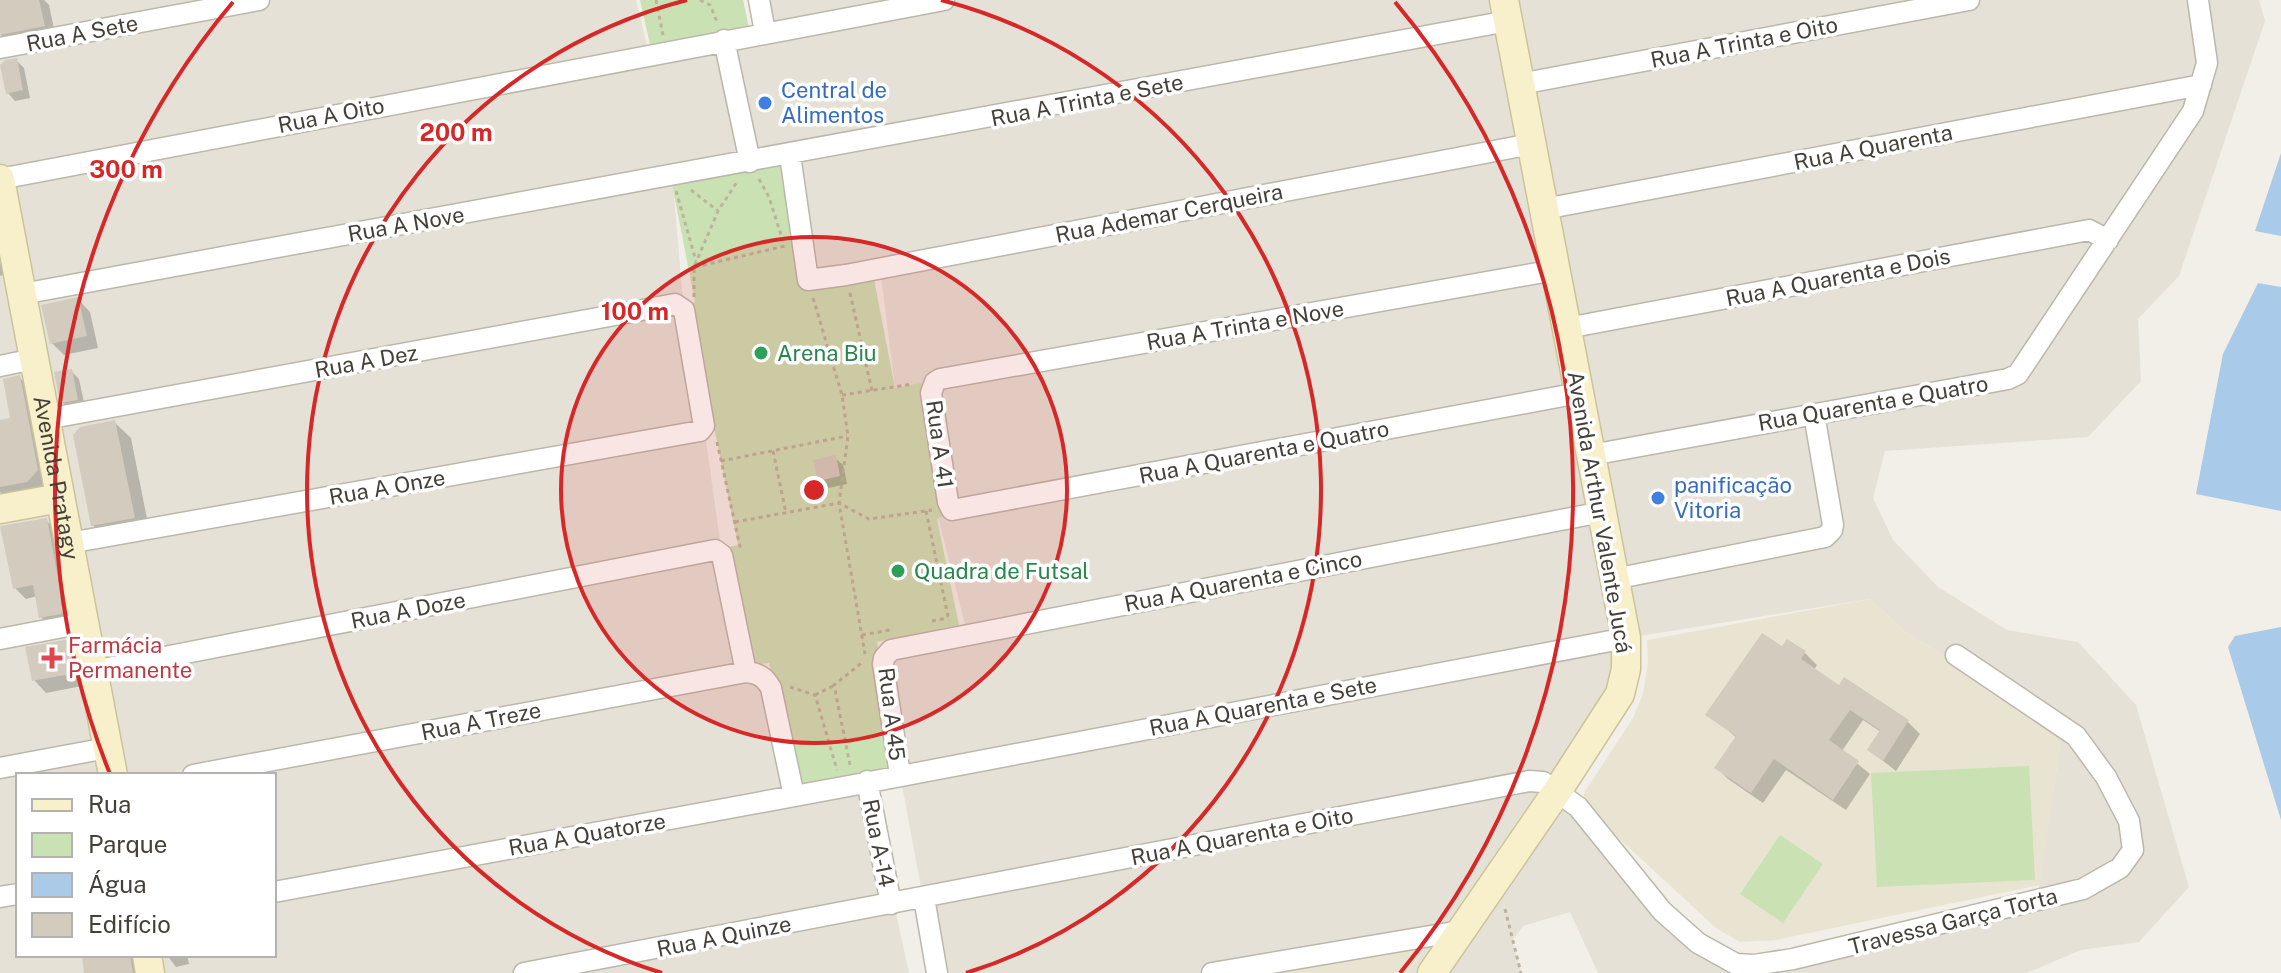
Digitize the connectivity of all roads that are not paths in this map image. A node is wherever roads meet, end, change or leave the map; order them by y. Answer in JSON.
{"nodes":[{"id":1,"x":259,"y":0,"type":"edge"},
{"id":2,"x":759,"y":0,"type":"edge"},
{"id":3,"x":944,"y":0,"type":"edge"},
{"id":4,"x":1969,"y":0,"type":"edge"},
{"id":5,"x":2198,"y":0,"type":"edge"},
{"id":6,"x":1506,"y":11,"type":"edge"},
{"id":7,"x":760,"y":33,"type":"junction"},
{"id":8,"x":724,"y":40,"type":"junction"},
{"id":9,"x":0,"y":48,"type":"edge"},
{"id":10,"x":1520,"y":84,"type":"junction"},
{"id":11,"x":2201,"y":85,"type":"junction"},
{"id":12,"x":1531,"y":144,"type":"junction"},
{"id":13,"x":790,"y":155,"type":"junction"},
{"id":14,"x":750,"y":162,"type":"junction"},
{"id":15,"x":0,"y":179,"type":"edge"},
{"id":16,"x":1544,"y":209,"type":"junction"},
{"id":17,"x":6,"y":238,"type":"edge"},
{"id":18,"x":2108,"y":240,"type":"junction"},
{"id":19,"x":1555,"y":270,"type":"junction"},
{"id":20,"x":22,"y":294,"type":"junction"},
{"id":21,"x":1567,"y":328,"type":"junction"},
{"id":22,"x":34,"y":359,"type":"junction"},
{"id":23,"x":0,"y":366,"type":"edge"},
{"id":24,"x":935,"y":382,"type":"joint"},
{"id":25,"x":1579,"y":393,"type":"junction"},
{"id":26,"x":1814,"y":414,"type":"junction"},
{"id":27,"x":46,"y":419,"type":"junction"},
{"id":28,"x":709,"y":430,"type":"joint"},
{"id":29,"x":1591,"y":455,"type":"junction"},
{"id":30,"x":60,"y":498,"type":"junction"},
{"id":31,"x":949,"y":507,"type":"joint"},
{"id":32,"x":0,"y":509,"type":"edge"},
{"id":33,"x":1602,"y":512,"type":"junction"},
{"id":34,"x":69,"y":543,"type":"junction"},
{"id":35,"x":1614,"y":579,"type":"junction"},
{"id":36,"x":84,"y":623,"type":"junction"},
{"id":37,"x":1626,"y":638,"type":"junction"},
{"id":38,"x":0,"y":639,"type":"edge"},
{"id":39,"x":886,"y":653,"type":"joint"},
{"id":40,"x":1956,"y":655,"type":"dead end"},
{"id":41,"x":93,"y":671,"type":"junction"},
{"id":42,"x":746,"y":672,"type":"junction"},
{"id":43,"x":110,"y":762,"type":"edge"},
{"id":44,"x":0,"y":768,"type":"edge"},
{"id":45,"x":204,"y":773,"type":"edge"},
{"id":46,"x":900,"y":775,"type":"junction"},
{"id":47,"x":854,"y":784,"type":"junction"},
{"id":48,"x":1558,"y":790,"type":"junction"},
{"id":49,"x":794,"y":796,"type":"junction"},
{"id":50,"x":276,"y":892,"type":"edge"},
{"id":51,"x":924,"y":898,"type":"junction"},
{"id":52,"x":891,"y":904,"type":"junction"},
{"id":53,"x":1460,"y":931,"type":"junction"},
{"id":54,"x":524,"y":973,"type":"edge"},
{"id":55,"x":937,"y":973,"type":"edge"},
{"id":56,"x":1212,"y":973,"type":"edge"},
{"id":57,"x":1432,"y":973,"type":"edge"}],
"edges":[{"from":1,"to":9,"type":"street","name":"Rua A Sete"},
{"from":2,"to":7,"type":"street"},
{"from":3,"to":7,"type":"street","name":"Rua A Oito"},
{"from":4,"to":10,"type":"street","name":"Rua A Trinta e Oito"},
{"from":5,"to":11,"type":"street","name":"Rua Quarenta e Quatro"},
{"from":6,"to":10,"type":"street","name":"Avenida Arthur Valente Jucá"},
{"from":6,"to":13,"type":"street","name":"Rua A Trinta e Sete"},
{"from":7,"to":8,"type":"street","name":"Rua A Oito"},
{"from":8,"to":14,"type":"street"},
{"from":8,"to":15,"type":"street","name":"Rua A Oito"},
{"from":10,"to":12,"type":"street","name":"Avenida Arthur Valente Jucá"},
{"from":11,"to":16,"type":"street","name":"Rua A Quarenta"},
{"from":11,"to":18,"type":"street","name":"Rua Quarenta e Quatro"},
{"from":12,"to":13,"type":"street","name":"Rua Ademar Cerqueira"},
{"from":12,"to":16,"type":"street","name":"Avenida Arthur Valente Jucá"},
{"from":13,"to":14,"type":"street","name":"Rua A Nove"},
{"from":14,"to":20,"type":"street","name":"Rua A Nove"},
{"from":15,"to":17,"type":"street","name":"Avenida Pratagy"},
{"from":16,"to":19,"type":"street","name":"Avenida Arthur Valente Jucá"},
{"from":17,"to":20,"type":"street","name":"Avenida Pratagy"},
{"from":18,"to":21,"type":"street","name":"Rua A Quarenta e Dois"},
{"from":18,"to":26,"type":"street","name":"Rua Quarenta e Quatro"},
{"from":19,"to":21,"type":"street","name":"Avenida Arthur Valente Jucá"},
{"from":19,"to":24,"type":"street","name":"Rua A Trinta e Nove"},
{"from":20,"to":22,"type":"street","name":"Avenida Pratagy"},
{"from":21,"to":25,"type":"street","name":"Avenida Arthur Valente Jucá"},
{"from":22,"to":23,"type":"street"},
{"from":22,"to":27,"type":"street","name":"Avenida Pratagy"},
{"from":24,"to":31,"type":"street","name":"Rua A 41"},
{"from":25,"to":29,"type":"street","name":"Avenida Arthur Valente Jucá"},
{"from":25,"to":31,"type":"street","name":"Rua A Quarenta e Quatro"},
{"from":26,"to":29,"type":"street","name":"Rua Quarenta e Quatro"},
{"from":26,"to":35,"type":"street"},
{"from":27,"to":28,"type":"street","name":"Rua A Dez"},
{"from":27,"to":30,"type":"street","name":"Avenida Pratagy"},
{"from":28,"to":34,"type":"street","name":"Rua A Onze"},
{"from":29,"to":33,"type":"street","name":"Avenida Arthur Valente Jucá"},
{"from":30,"to":32,"type":"street"},
{"from":30,"to":34,"type":"street","name":"Avenida Pratagy"},
{"from":33,"to":35,"type":"street","name":"Avenida Arthur Valente Jucá"},
{"from":33,"to":39,"type":"street","name":"Rua A Quarenta e Cinco"},
{"from":34,"to":36,"type":"street","name":"Avenida Pratagy"},
{"from":35,"to":37,"type":"street","name":"Avenida Arthur Valente Jucá"},
{"from":36,"to":38,"type":"street"},
{"from":36,"to":41,"type":"street","name":"Avenida Pratagy"},
{"from":37,"to":46,"type":"street","name":"Rua A Quarenta e Sete"},
{"from":37,"to":48,"type":"street","name":"Avenida Arthur Valente Jucá"},
{"from":39,"to":46,"type":"street","name":"Rua A 45"},
{"from":40,"to":48,"type":"street","name":"Travessa Garça Torta"},
{"from":41,"to":42,"type":"street","name":"Rua A Doze"},
{"from":41,"to":43,"type":"street","name":"Avenida Pratagy"},
{"from":42,"to":45,"type":"street","name":"Rua A Treze"},
{"from":42,"to":49,"type":"street"},
{"from":43,"to":44,"type":"street"},
{"from":46,"to":47,"type":"street","name":"Rua A Quatorze"},
{"from":47,"to":49,"type":"street","name":"Rua A Quatorze"},
{"from":47,"to":52,"type":"street","name":"Rua A-14"},
{"from":48,"to":51,"type":"street","name":"Rua A Quarenta e Oito"},
{"from":48,"to":53,"type":"street","name":"Avenida Arthur Valente Jucá"},
{"from":49,"to":50,"type":"street","name":"Rua A Quatorze"},
{"from":51,"to":52,"type":"street","name":"Rua A Quinze"},
{"from":51,"to":55,"type":"street"},
{"from":52,"to":54,"type":"street","name":"Rua A Quinze"},
{"from":53,"to":56,"type":"street"},
{"from":53,"to":57,"type":"street","name":"Avenida Arthur Valente Jucá"}]}
